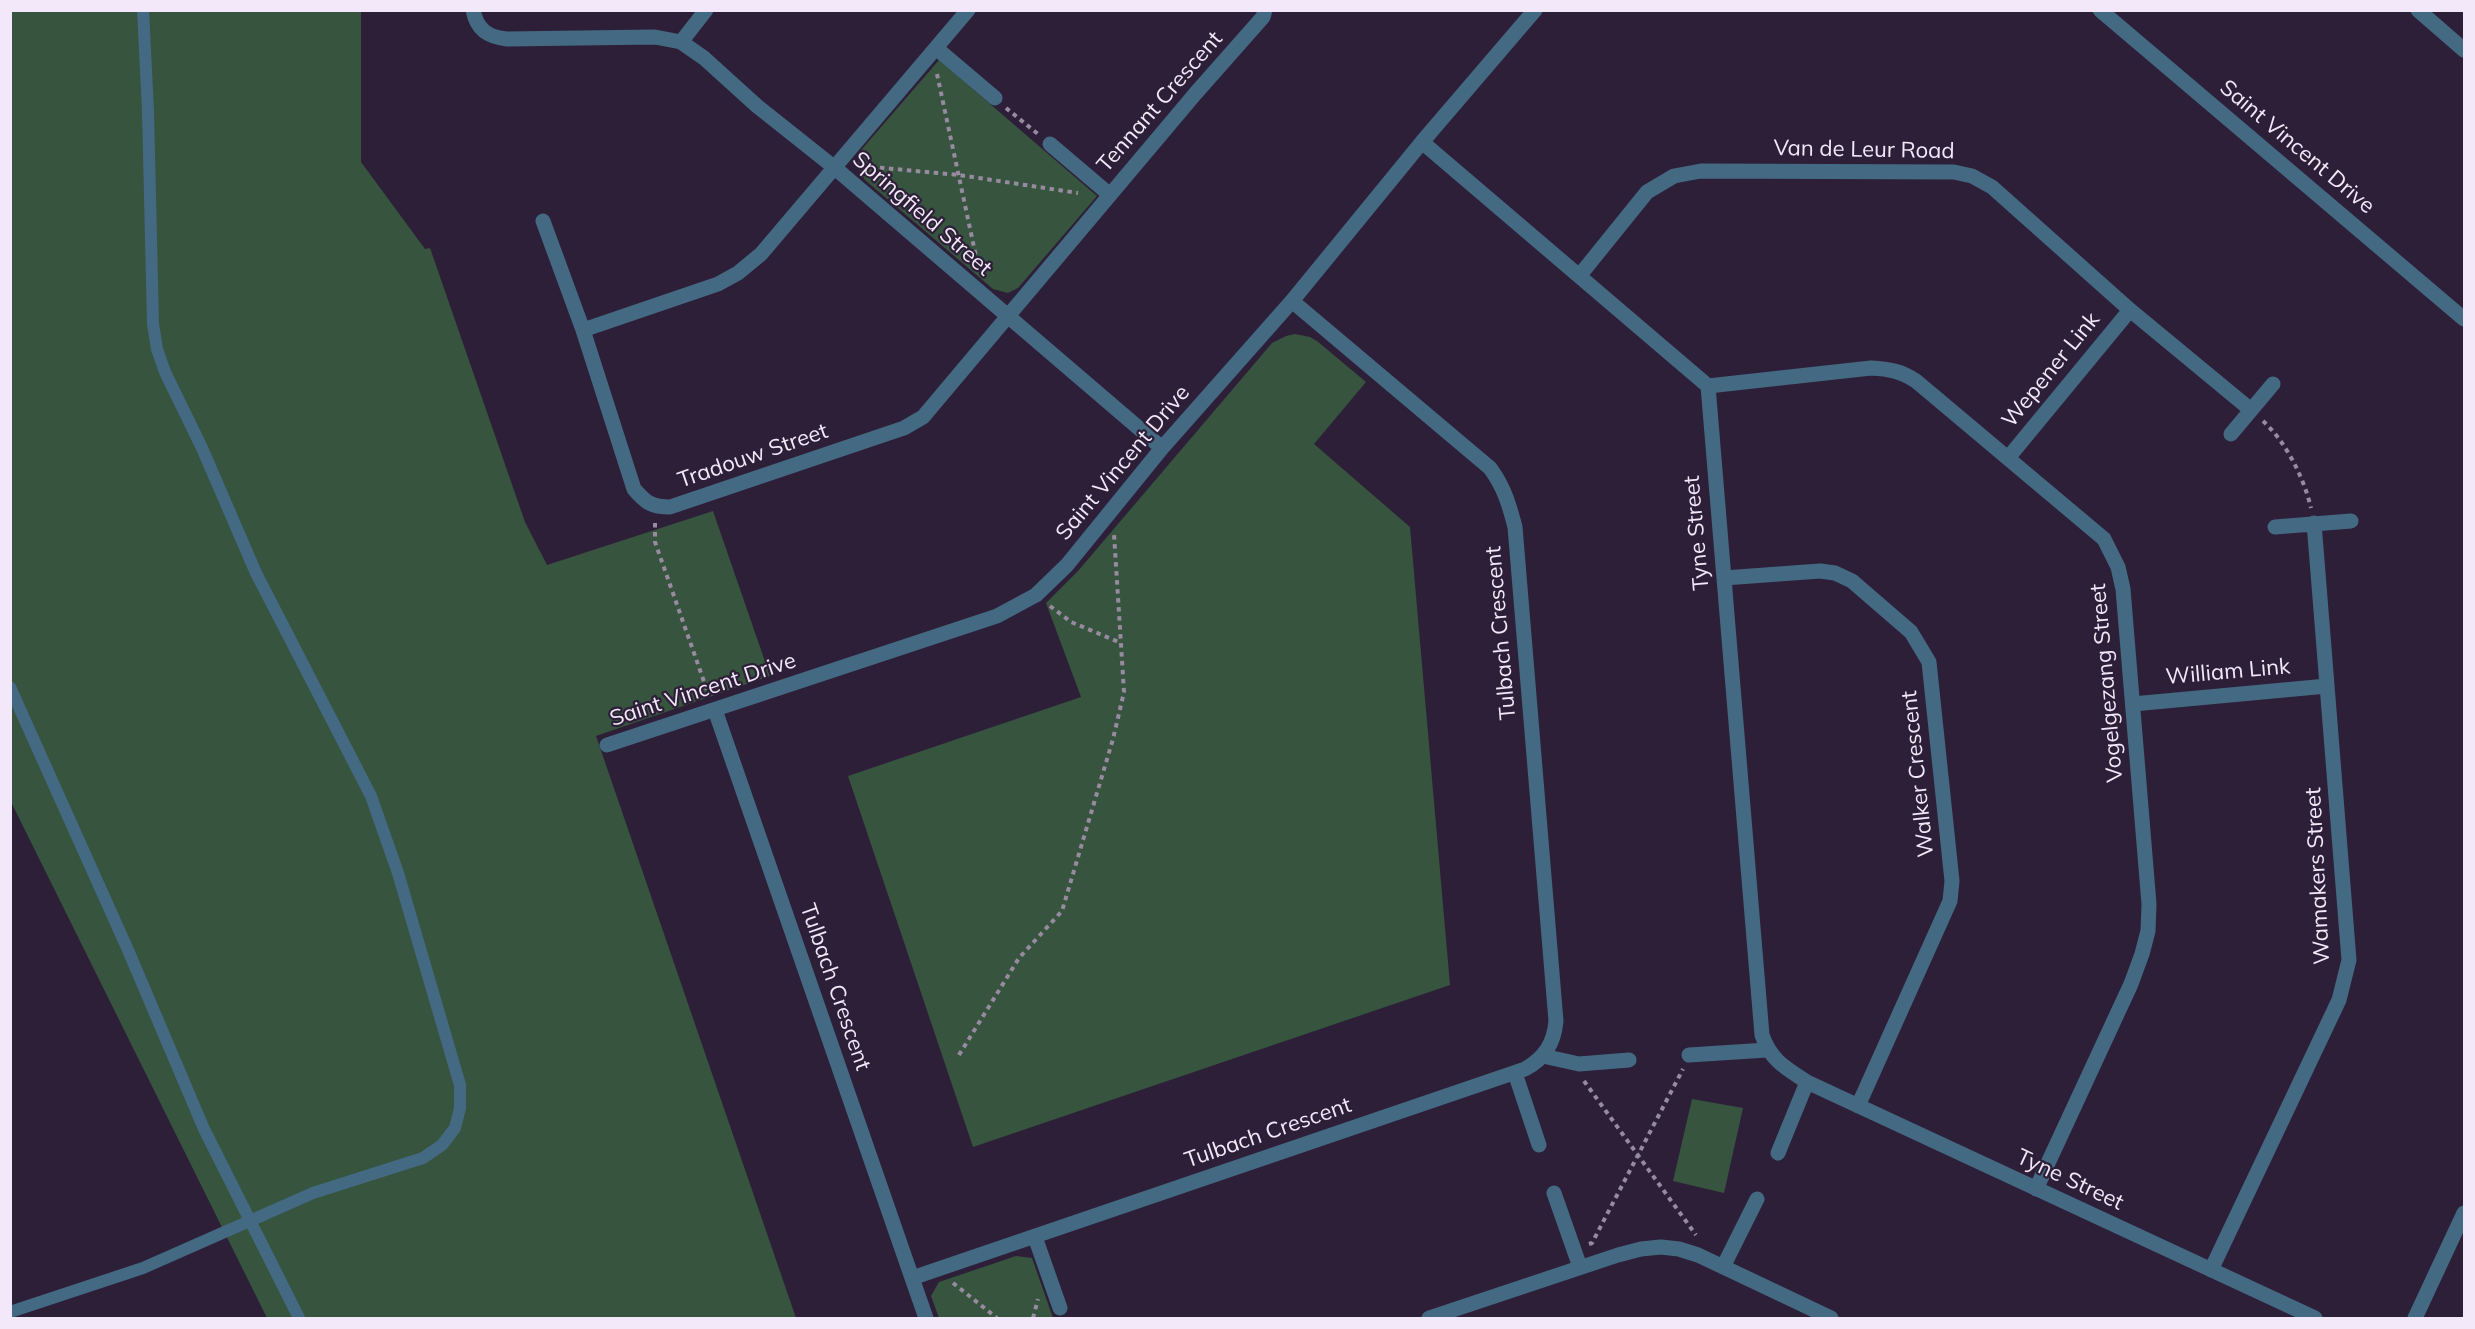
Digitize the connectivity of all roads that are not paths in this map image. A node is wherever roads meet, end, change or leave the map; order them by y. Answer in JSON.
{"nodes":[{"id":1,"x":143,"y":10,"type":"edge"},
{"id":2,"x":473,"y":10,"type":"edge"},
{"id":3,"x":706,"y":10,"type":"edge"},
{"id":4,"x":968,"y":10,"type":"edge"},
{"id":5,"x":1265,"y":10,"type":"edge"},
{"id":6,"x":1535,"y":10,"type":"edge"},
{"id":7,"x":2100,"y":10,"type":"edge"},
{"id":8,"x":2418,"y":10,"type":"edge"},
{"id":9,"x":681,"y":42,"type":"junction"},
{"id":10,"x":936,"y":48,"type":"junction"},
{"id":11,"x":2464,"y":50,"type":"edge"},
{"id":12,"x":994,"y":98,"type":"road end"},
{"id":13,"x":1422,"y":142,"type":"junction"},
{"id":14,"x":1050,"y":144,"type":"road end"},
{"id":15,"x":834,"y":168,"type":"junction"},
{"id":16,"x":1104,"y":190,"type":"junction"},
{"id":17,"x":543,"y":221,"type":"dead end"},
{"id":18,"x":1580,"y":275,"type":"junction"},
{"id":19,"x":1292,"y":301,"type":"junction"},
{"id":20,"x":2130,"y":310,"type":"junction"},
{"id":21,"x":1008,"y":318,"type":"junction"},
{"id":22,"x":2464,"y":319,"type":"edge"},
{"id":23,"x":583,"y":330,"type":"junction"},
{"id":24,"x":2273,"y":384,"type":"dead end"},
{"id":25,"x":1708,"y":386,"type":"junction"},
{"id":26,"x":2251,"y":410,"type":"junction"},
{"id":27,"x":2231,"y":434,"type":"dead end"},
{"id":28,"x":1162,"y":448,"type":"junction"},
{"id":29,"x":2008,"y":458,"type":"junction"},
{"id":30,"x":2351,"y":521,"type":"dead end"},
{"id":31,"x":2314,"y":523,"type":"junction"},
{"id":32,"x":2275,"y":527,"type":"dead end"},
{"id":33,"x":1724,"y":578,"type":"junction"},
{"id":34,"x":2327,"y":686,"type":"junction"},
{"id":35,"x":10,"y":687,"type":"edge"},
{"id":36,"x":2133,"y":704,"type":"junction"},
{"id":37,"x":715,"y":710,"type":"junction"},
{"id":38,"x":607,"y":745,"type":"dead end"},
{"id":39,"x":1767,"y":1050,"type":"junction"},
{"id":40,"x":1689,"y":1055,"type":"road end"},
{"id":41,"x":1543,"y":1056,"type":"junction"},
{"id":42,"x":1629,"y":1060,"type":"dead end"},
{"id":43,"x":1515,"y":1073,"type":"junction"},
{"id":44,"x":1807,"y":1082,"type":"junction"},
{"id":45,"x":1858,"y":1106,"type":"junction"},
{"id":46,"x":1539,"y":1145,"type":"dead end"},
{"id":47,"x":1778,"y":1153,"type":"dead end"},
{"id":48,"x":2036,"y":1189,"type":"junction"},
{"id":49,"x":1554,"y":1192,"type":"dead end"},
{"id":50,"x":1757,"y":1199,"type":"dead end"},
{"id":51,"x":2464,"y":1213,"type":"edge"},
{"id":52,"x":250,"y":1220,"type":"junction"},
{"id":53,"x":1035,"y":1237,"type":"junction"},
{"id":54,"x":1580,"y":1267,"type":"junction"},
{"id":55,"x":1723,"y":1267,"type":"junction"},
{"id":56,"x":2211,"y":1270,"type":"junction"},
{"id":57,"x":912,"y":1278,"type":"junction"},
{"id":58,"x":1060,"y":1308,"type":"dead end"},
{"id":59,"x":10,"y":1312,"type":"edge"},
{"id":60,"x":299,"y":1318,"type":"edge"},
{"id":61,"x":926,"y":1318,"type":"edge"},
{"id":62,"x":1429,"y":1318,"type":"edge"},
{"id":63,"x":1831,"y":1318,"type":"edge"},
{"id":64,"x":2315,"y":1318,"type":"edge"},
{"id":65,"x":2415,"y":1318,"type":"edge"}],
"edges":[{"from":1,"to":52,"type":"lane"},
{"from":2,"to":9,"type":"street"},
{"from":3,"to":9,"type":"street"},
{"from":4,"to":10,"type":"street"},
{"from":5,"to":16,"type":"street","name":"Tennant Crescent"},
{"from":6,"to":13,"type":"street","name":"Saint Vincent Drive"},
{"from":7,"to":22,"type":"street","name":"Saint Vincent Drive"},
{"from":8,"to":11,"type":"street"},
{"from":9,"to":15,"type":"street","name":"Springfield Street"},
{"from":10,"to":12,"type":"street"},
{"from":10,"to":15,"type":"street"},
{"from":13,"to":18,"type":"street"},
{"from":13,"to":19,"type":"street","name":"Saint Vincent Drive"},
{"from":14,"to":16,"type":"street","name":"Tennant Crescent"},
{"from":15,"to":21,"type":"street","name":"Springfield Street"},
{"from":15,"to":23,"type":"street"},
{"from":16,"to":21,"type":"street","name":"Tennant Crescent"},
{"from":17,"to":23,"type":"street","name":"Tradouw Street"},
{"from":18,"to":20,"type":"street","name":"Van de Leur Road"},
{"from":18,"to":25,"type":"street"},
{"from":19,"to":28,"type":"street","name":"Saint Vincent Drive"},
{"from":19,"to":41,"type":"street","name":"Tulbach Crescent"},
{"from":20,"to":26,"type":"street","name":"Van de Leur Road"},
{"from":20,"to":29,"type":"street","name":"Wepener Link"},
{"from":21,"to":23,"type":"street","name":"Tradouw Street"},
{"from":21,"to":28,"type":"street","name":"Springfield Street"},
{"from":24,"to":26,"type":"street"},
{"from":25,"to":29,"type":"street","name":"Vogelgezang Street"},
{"from":25,"to":33,"type":"street","name":"Tyne Street"},
{"from":26,"to":27,"type":"street"},
{"from":28,"to":37,"type":"street","name":"Saint Vincent Drive"},
{"from":29,"to":36,"type":"street","name":"Vogelgezang Street"},
{"from":30,"to":31,"type":"street"},
{"from":31,"to":32,"type":"street"},
{"from":31,"to":34,"type":"street","name":"Wamakers Street"},
{"from":33,"to":39,"type":"street","name":"Tyne Street"},
{"from":33,"to":45,"type":"street","name":"Walker Crescent"},
{"from":34,"to":36,"type":"street","name":"William Link"},
{"from":34,"to":56,"type":"street","name":"Wamakers Street"},
{"from":35,"to":52,"type":"lane"},
{"from":36,"to":48,"type":"street","name":"Vogelgezang Street"},
{"from":37,"to":38,"type":"street","name":"Saint Vincent Drive"},
{"from":37,"to":57,"type":"street","name":"Tulbach Crescent"},
{"from":39,"to":40,"type":"street"},
{"from":39,"to":44,"type":"street","name":"Tyne Street"},
{"from":41,"to":42,"type":"street"},
{"from":41,"to":43,"type":"street","name":"Tulbach Crescent"},
{"from":43,"to":46,"type":"street"},
{"from":43,"to":53,"type":"street","name":"Tulbach Crescent"},
{"from":44,"to":45,"type":"street","name":"Tyne Street"},
{"from":44,"to":47,"type":"street"},
{"from":45,"to":48,"type":"street","name":"Tyne Street"},
{"from":48,"to":56,"type":"street","name":"Tyne Street"},
{"from":49,"to":54,"type":"street"},
{"from":50,"to":55,"type":"street"},
{"from":51,"to":65,"type":"street"},
{"from":52,"to":59,"type":"lane"},
{"from":52,"to":60,"type":"lane"},
{"from":53,"to":57,"type":"street","name":"Tulbach Crescent"},
{"from":53,"to":58,"type":"street"},
{"from":54,"to":55,"type":"street"},
{"from":54,"to":62,"type":"street"},
{"from":55,"to":63,"type":"street"},
{"from":56,"to":64,"type":"street","name":"Tyne Street"},
{"from":57,"to":61,"type":"street","name":"Tulbach Crescent"}]}
